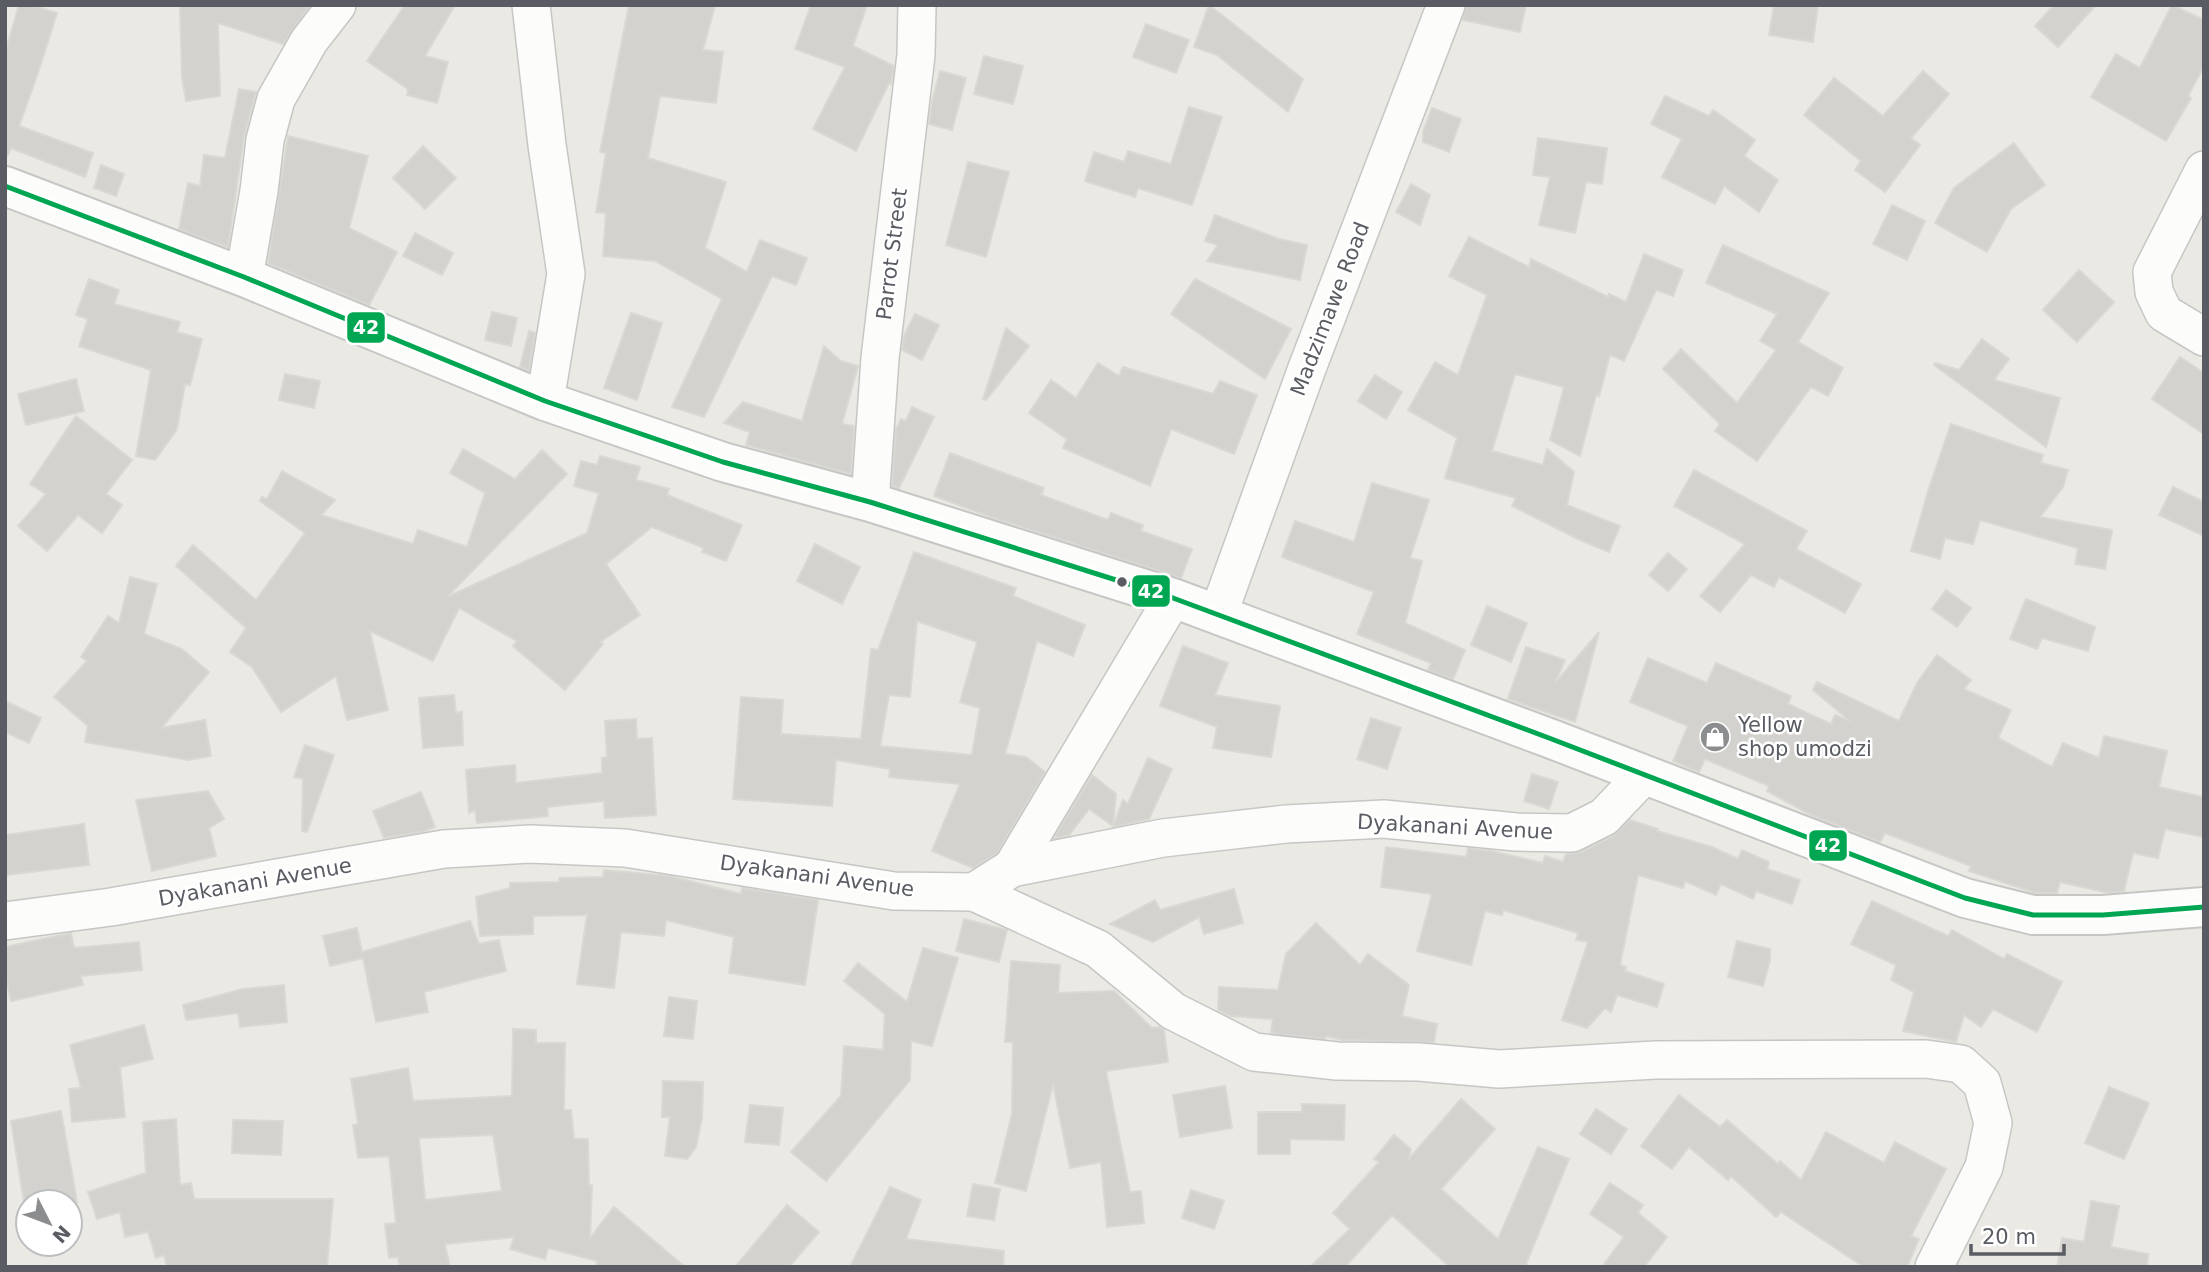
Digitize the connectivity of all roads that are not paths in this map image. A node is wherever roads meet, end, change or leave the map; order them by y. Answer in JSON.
{"nodes":[{"id":1,"x":337,"y":5,"type":"edge"},
{"id":2,"x":531,"y":5,"type":"edge"},
{"id":3,"x":917,"y":5,"type":"edge"},
{"id":4,"x":1446,"y":5,"type":"edge"},
{"id":5,"x":2204,"y":170,"type":"edge"},
{"id":6,"x":5,"y":186,"type":"edge"},
{"id":7,"x":244,"y":277,"type":"junction"},
{"id":8,"x":2204,"y":337,"type":"edge"},
{"id":9,"x":545,"y":401,"type":"junction"},
{"id":10,"x":870,"y":502,"type":"junction"},
{"id":11,"x":1173,"y":598,"type":"junction"},
{"id":12,"x":1218,"y":615,"type":"junction"},
{"id":13,"x":1644,"y":775,"type":"junction"},
{"id":14,"x":1012,"y":868,"type":"junction"},
{"id":15,"x":974,"y":892,"type":"junction"},
{"id":16,"x":2204,"y":907,"type":"edge"},
{"id":17,"x":5,"y":921,"type":"edge"},
{"id":18,"x":1934,"y":1267,"type":"edge"}],
"edges":[{"from":1,"to":7,"type":"street"},
{"from":2,"to":9,"type":"street"},
{"from":3,"to":10,"type":"street","name":"Parrot Street"},
{"from":4,"to":12,"type":"street","name":"Madzimawe Road"},
{"from":5,"to":8,"type":"street"},
{"from":6,"to":7,"type":"street"},
{"from":7,"to":9,"type":"street"},
{"from":9,"to":10,"type":"street"},
{"from":10,"to":11,"type":"street"},
{"from":11,"to":12,"type":"street"},
{"from":11,"to":14,"type":"street"},
{"from":12,"to":13,"type":"street"},
{"from":13,"to":14,"type":"street","name":"Dyakanani Avenue"},
{"from":13,"to":16,"type":"street"},
{"from":14,"to":15,"type":"street","name":"Dyakanani Avenue"},
{"from":15,"to":17,"type":"street","name":"Dyakanani Avenue"},
{"from":15,"to":18,"type":"street"}]}
